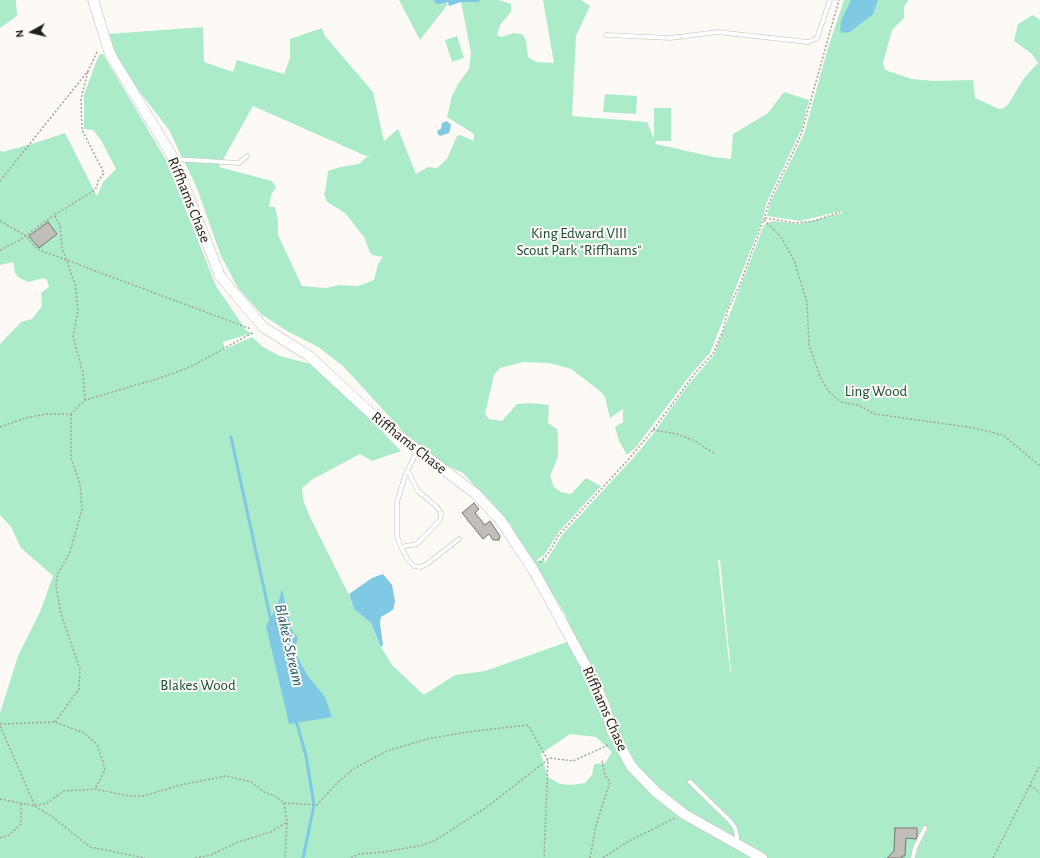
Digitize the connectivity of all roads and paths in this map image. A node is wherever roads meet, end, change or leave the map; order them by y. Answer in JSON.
{"nodes":[{"id":1,"x":93,"y":0,"type":"edge"},
{"id":2,"x":830,"y":0,"type":"edge"},
{"id":3,"x":839,"y":0,"type":"edge"},
{"id":4,"x":606,"y":35,"type":"dead end"},
{"id":5,"x":104,"y":39,"type":"junction"},
{"id":6,"x":88,"y":71,"type":"junction"},
{"id":7,"x":247,"y":156,"type":"dead end"},
{"id":8,"x":174,"y":159,"type":"junction"},
{"id":9,"x":0,"y":181,"type":"edge"},
{"id":10,"x":840,"y":212,"type":"dead end"},
{"id":11,"x":54,"y":215,"type":"junction"},
{"id":12,"x":764,"y":219,"type":"junction"},
{"id":13,"x":0,"y":221,"type":"edge"},
{"id":14,"x":26,"y":236,"type":"junction"},
{"id":15,"x":0,"y":250,"type":"edge"},
{"id":16,"x":67,"y":260,"type":"junction"},
{"id":17,"x":85,"y":400,"type":"junction"},
{"id":18,"x":71,"y":414,"type":"junction"},
{"id":19,"x":0,"y":427,"type":"edge"},
{"id":20,"x":653,"y":430,"type":"junction"},
{"id":21,"x":418,"y":451,"type":"junction"},
{"id":22,"x":715,"y":454,"type":"dead end"},
{"id":23,"x":1040,"y":466,"type":"edge"},
{"id":24,"x":408,"y":471,"type":"junction"},
{"id":25,"x":459,"y":538,"type":"dead end"},
{"id":26,"x":401,"y":547,"type":"junction"},
{"id":27,"x":534,"y":571,"type":"junction"},
{"id":28,"x":55,"y":722,"type":"junction"},
{"id":29,"x":0,"y":725,"type":"edge"},
{"id":30,"x":618,"y":742,"type":"junction"},
{"id":31,"x":548,"y":760,"type":"junction"},
{"id":32,"x":602,"y":760,"type":"dead end"},
{"id":33,"x":1040,"y":765,"type":"edge"},
{"id":34,"x":690,"y":782,"type":"dead end"},
{"id":35,"x":1030,"y":785,"type":"junction"},
{"id":36,"x":95,"y":789,"type":"junction"},
{"id":37,"x":1040,"y":793,"type":"edge"},
{"id":38,"x":0,"y":799,"type":"edge"},
{"id":39,"x":21,"y":803,"type":"junction"},
{"id":40,"x":284,"y":803,"type":"junction"},
{"id":41,"x":36,"y":806,"type":"junction"},
{"id":42,"x":684,"y":814,"type":"junction"},
{"id":43,"x":287,"y":822,"type":"junction"},
{"id":44,"x":925,"y":828,"type":"dead end"},
{"id":45,"x":0,"y":838,"type":"edge"},
{"id":46,"x":736,"y":844,"type":"junction"},
{"id":47,"x":146,"y":858,"type":"edge"},
{"id":48,"x":195,"y":858,"type":"edge"},
{"id":49,"x":285,"y":858,"type":"edge"},
{"id":50,"x":351,"y":858,"type":"edge"},
{"id":51,"x":544,"y":858,"type":"edge"},
{"id":52,"x":590,"y":858,"type":"edge"},
{"id":53,"x":604,"y":858,"type":"edge"},
{"id":54,"x":762,"y":858,"type":"edge"},
{"id":55,"x":913,"y":858,"type":"edge"},
{"id":56,"x":993,"y":858,"type":"edge"}],
"edges":[{"from":1,"to":5,"type":"street","name":"Riffhams Chase"},
{"from":2,"to":4,"type":"lane"},
{"from":3,"to":12,"type":"path"},
{"from":5,"to":6,"type":"path"},
{"from":5,"to":8,"type":"street","name":"Riffhams Chase"},
{"from":6,"to":9,"type":"path"},
{"from":6,"to":11,"type":"path"},
{"from":7,"to":8,"type":"lane"},
{"from":8,"to":21,"type":"street","name":"Riffhams Chase"},
{"from":10,"to":12,"type":"path"},
{"from":11,"to":14,"type":"path"},
{"from":11,"to":16,"type":"path"},
{"from":12,"to":20,"type":"path"},
{"from":12,"to":23,"type":"path"},
{"from":13,"to":14,"type":"path"},
{"from":14,"to":15,"type":"path"},
{"from":14,"to":16,"type":"path"},
{"from":16,"to":17,"type":"path"},
{"from":16,"to":17,"type":"path"},
{"from":17,"to":18,"type":"path"},
{"from":18,"to":19,"type":"path"},
{"from":18,"to":28,"type":"path"},
{"from":20,"to":22,"type":"path"},
{"from":20,"to":27,"type":"path"},
{"from":21,"to":24,"type":"lane"},
{"from":21,"to":27,"type":"street","name":"Riffhams Chase"},
{"from":24,"to":26,"type":"lane"},
{"from":24,"to":26,"type":"lane"},
{"from":25,"to":26,"type":"lane"},
{"from":27,"to":30,"type":"street","name":"Riffhams Chase"},
{"from":28,"to":29,"type":"path"},
{"from":28,"to":36,"type":"path"},
{"from":29,"to":41,"type":"path"},
{"from":30,"to":31,"type":"path"},
{"from":30,"to":42,"type":"street","name":"Riffhams Chase"},
{"from":31,"to":40,"type":"path"},
{"from":31,"to":50,"type":"path"},
{"from":31,"to":51,"type":"path"},
{"from":32,"to":52,"type":"path"},
{"from":33,"to":35,"type":"path"},
{"from":34,"to":46,"type":"lane"},
{"from":35,"to":37,"type":"path"},
{"from":35,"to":56,"type":"path"},
{"from":36,"to":40,"type":"path"},
{"from":36,"to":41,"type":"path"},
{"from":38,"to":39,"type":"path"},
{"from":39,"to":41,"type":"path"},
{"from":39,"to":45,"type":"path"},
{"from":40,"to":43,"type":"path"},
{"from":41,"to":47,"type":"path"},
{"from":42,"to":46,"type":"street","name":"Riffhams Chase"},
{"from":42,"to":53,"type":"path"},
{"from":43,"to":48,"type":"path"},
{"from":43,"to":49,"type":"path"},
{"from":44,"to":55,"type":"lane"},
{"from":46,"to":54,"type":"street","name":"Riffhams Chase"}]}
